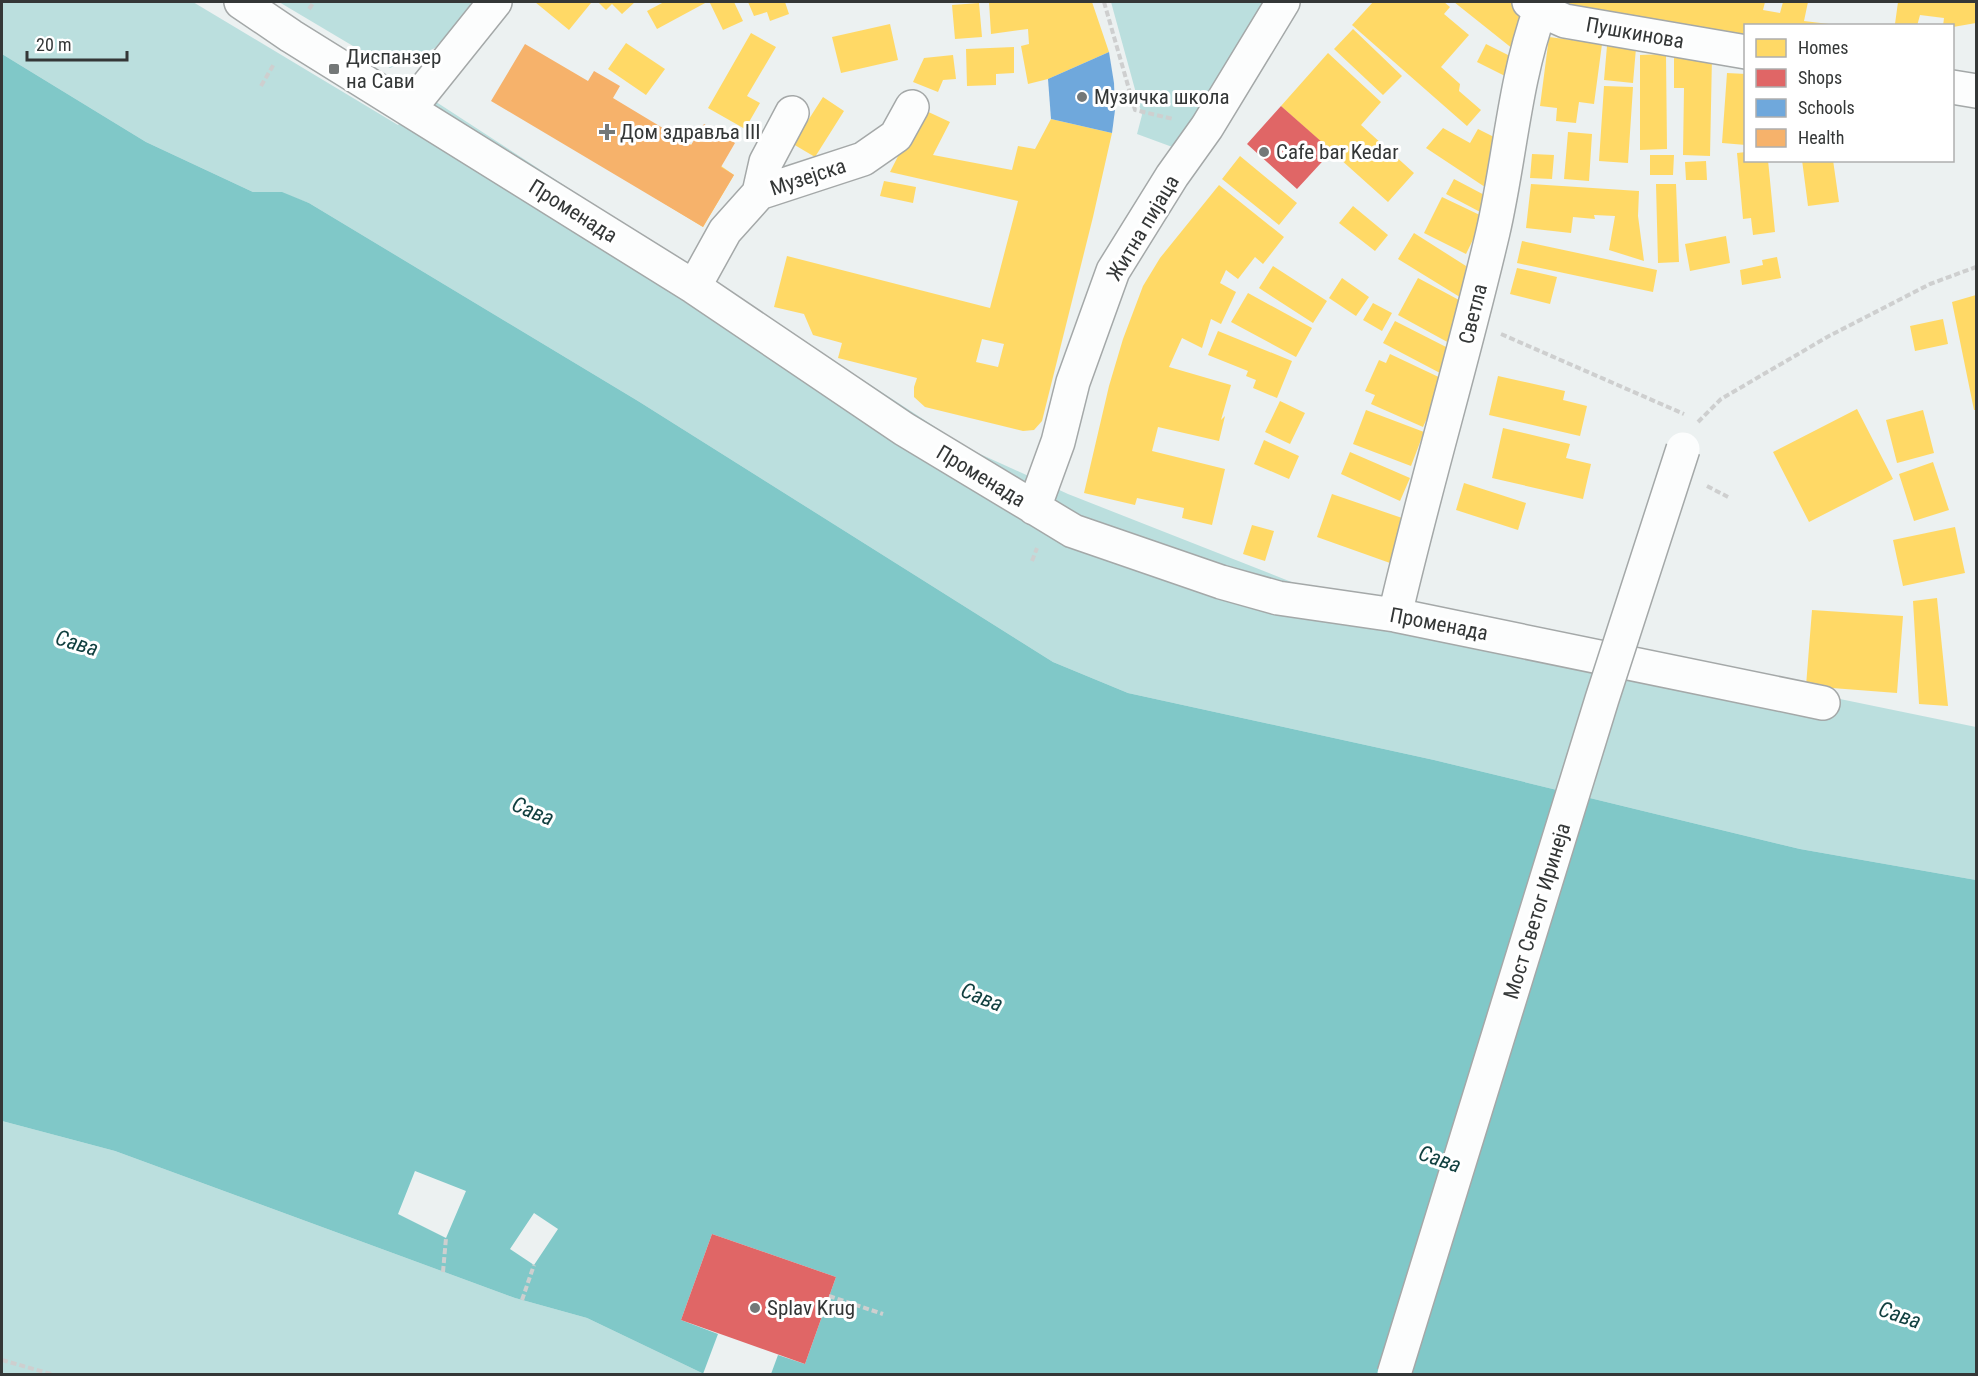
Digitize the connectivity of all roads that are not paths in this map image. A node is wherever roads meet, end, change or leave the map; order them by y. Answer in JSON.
{"nodes":[{"id":1,"x":241,"y":2,"type":"edge"},
{"id":2,"x":495,"y":2,"type":"edge"},
{"id":3,"x":1283,"y":2,"type":"edge"},
{"id":4,"x":1534,"y":6,"type":"edge"},
{"id":5,"x":1744,"y":52,"type":"edge"},
{"id":6,"x":1954,"y":87,"type":"edge"},
{"id":7,"x":1977,"y":91,"type":"edge"},
{"id":8,"x":912,"y":107,"type":"dead end"},
{"id":9,"x":410,"y":108,"type":"junction"},
{"id":10,"x":792,"y":113,"type":"dead end"},
{"id":11,"x":759,"y":193,"type":"junction"},
{"id":12,"x":694,"y":287,"type":"junction"},
{"id":13,"x":1691,"y":435,"type":"road end"},
{"id":14,"x":1034,"y":508,"type":"junction"},
{"id":15,"x":1395,"y":615,"type":"junction"},
{"id":16,"x":1823,"y":703,"type":"dead end"},
{"id":17,"x":1394,"y":1374,"type":"edge"}],
"edges":[{"from":1,"to":9,"type":"street","name":"Променада"},
{"from":2,"to":9,"type":"street"},
{"from":3,"to":14,"type":"street","name":"Житна пијаца"},
{"from":4,"to":5,"type":"street","name":"Пушкинова"},
{"from":4,"to":15,"type":"street","name":"Светла"},
{"from":6,"to":7,"type":"street"},
{"from":8,"to":11,"type":"street","name":"Музејска"},
{"from":9,"to":12,"type":"street","name":"Променада"},
{"from":10,"to":11,"type":"street"},
{"from":11,"to":12,"type":"street","name":"Музејска"},
{"from":12,"to":14,"type":"street","name":"Променада"},
{"from":13,"to":17,"type":"street","name":"Мост Светог Иринеја","bridge":true},
{"from":14,"to":15,"type":"street","name":"Променада"},
{"from":15,"to":16,"type":"street","name":"Променада"}]}
